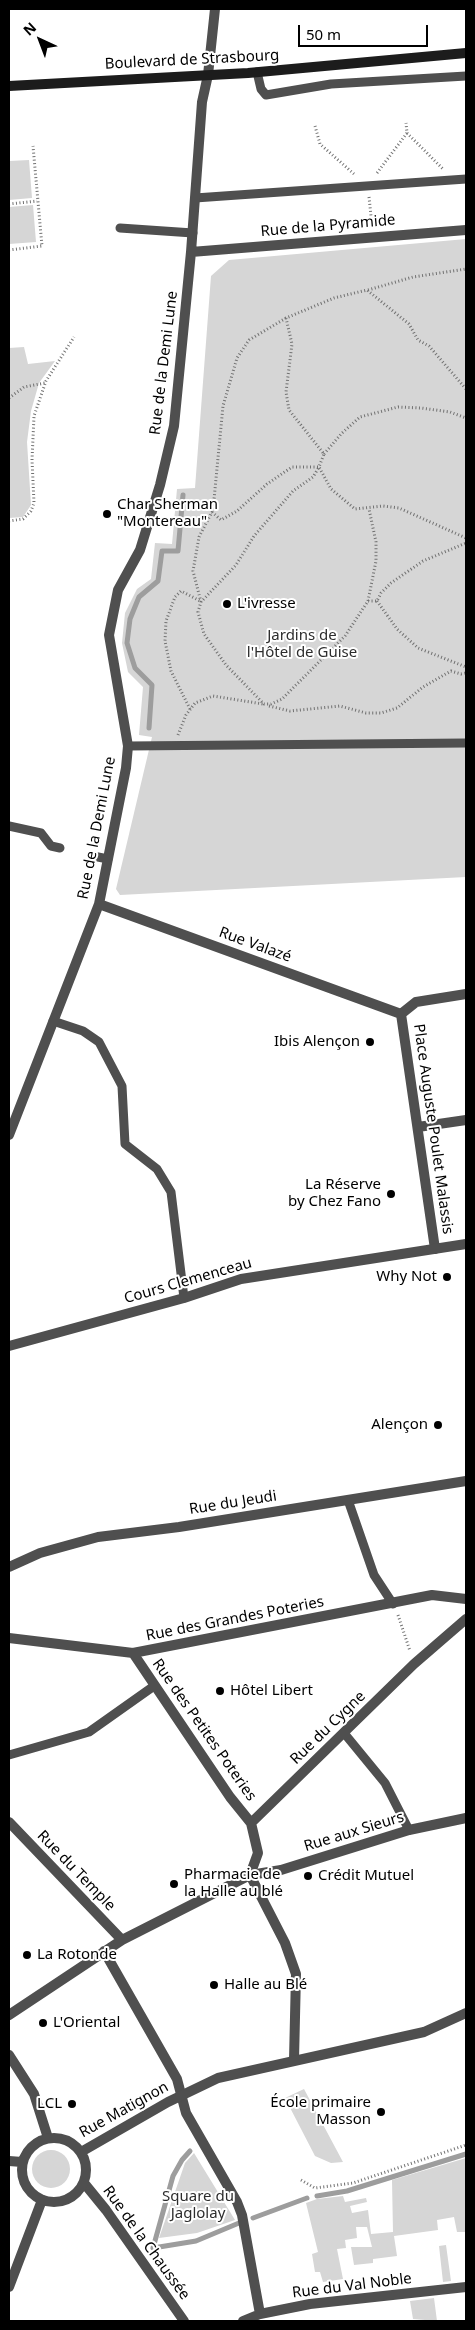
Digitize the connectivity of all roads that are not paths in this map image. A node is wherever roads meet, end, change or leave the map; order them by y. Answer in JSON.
{"nodes":[{"id":1,"x":215,"y":9,"type":"edge"},
{"id":2,"x":466,"y":53,"type":"edge"},
{"id":3,"x":257,"y":72,"type":"junction"},
{"id":4,"x":208,"y":75,"type":"junction"},
{"id":5,"x":466,"y":76,"type":"edge"},
{"id":6,"x":9,"y":86,"type":"edge"},
{"id":7,"x":466,"y":179,"type":"edge"},
{"id":8,"x":195,"y":198,"type":"junction"},
{"id":9,"x":120,"y":228,"type":"dead end"},
{"id":10,"x":466,"y":230,"type":"edge"},
{"id":11,"x":192,"y":233,"type":"junction"},
{"id":12,"x":191,"y":252,"type":"junction"},
{"id":13,"x":466,"y":743,"type":"edge"},
{"id":14,"x":128,"y":746,"type":"junction"},
{"id":15,"x":9,"y":826,"type":"edge"},
{"id":16,"x":60,"y":848,"type":"dead end"},
{"id":17,"x":93,"y":856,"type":"dead end"},
{"id":18,"x":108,"y":860,"type":"junction"},
{"id":19,"x":99,"y":904,"type":"junction"},
{"id":20,"x":466,"y":994,"type":"edge"},
{"id":21,"x":401,"y":1014,"type":"junction"},
{"id":22,"x":53,"y":1021,"type":"junction"},
{"id":23,"x":466,"y":1120,"type":"edge"},
{"id":24,"x":418,"y":1128,"type":"junction"},
{"id":25,"x":9,"y":1135,"type":"edge"},
{"id":26,"x":466,"y":1244,"type":"edge"},
{"id":27,"x":436,"y":1249,"type":"junction"},
{"id":28,"x":184,"y":1298,"type":"junction"},
{"id":29,"x":9,"y":1346,"type":"edge"},
{"id":30,"x":466,"y":1481,"type":"edge"},
{"id":31,"x":348,"y":1500,"type":"junction"},
{"id":32,"x":9,"y":1567,"type":"edge"},
{"id":33,"x":466,"y":1599,"type":"edge"},
{"id":34,"x":393,"y":1604,"type":"junction"},
{"id":35,"x":465,"y":1623,"type":"edge"},
{"id":36,"x":9,"y":1638,"type":"edge"},
{"id":37,"x":133,"y":1653,"type":"junction"},
{"id":38,"x":154,"y":1686,"type":"junction"},
{"id":39,"x":344,"y":1733,"type":"junction"},
{"id":40,"x":9,"y":1755,"type":"edge"},
{"id":41,"x":466,"y":1818,"type":"edge"},
{"id":42,"x":9,"y":1822,"type":"edge"},
{"id":43,"x":251,"y":1823,"type":"junction"},
{"id":44,"x":409,"y":1830,"type":"junction"},
{"id":45,"x":250,"y":1875,"type":"junction"},
{"id":46,"x":122,"y":1940,"type":"junction"},
{"id":47,"x":104,"y":1951,"type":"junction"},
{"id":48,"x":466,"y":2013,"type":"edge"},
{"id":49,"x":9,"y":2015,"type":"edge"},
{"id":50,"x":9,"y":2055,"type":"edge"},
{"id":51,"x":294,"y":2060,"type":"junction"},
{"id":52,"x":182,"y":2095,"type":"junction"},
{"id":53,"x":48,"y":2138,"type":"junction"},
{"id":54,"x":81,"y":2152,"type":"junction"},
{"id":55,"x":9,"y":2162,"type":"edge"},
{"id":56,"x":22,"y":2162,"type":"junction"},
{"id":57,"x":84,"y":2183,"type":"junction"},
{"id":58,"x":42,"y":2200,"type":"junction"},
{"id":59,"x":9,"y":2287,"type":"edge"},
{"id":60,"x":466,"y":2287,"type":"edge"},
{"id":61,"x":260,"y":2314,"type":"junction"},
{"id":62,"x":184,"y":2321,"type":"edge"},
{"id":63,"x":243,"y":2321,"type":"edge"}],
"edges":[{"from":1,"to":4,"type":"street","name":"Rue de la Demi Lune"},
{"from":2,"to":3,"type":"main road","name":"Boulevard de Strasbourg"},
{"from":3,"to":4,"type":"main road","name":"Boulevard de Strasbourg"},
{"from":3,"to":5,"type":"lane"},
{"from":4,"to":6,"type":"main road","name":"Boulevard de Strasbourg"},
{"from":4,"to":8,"type":"street","name":"Rue de la Demi Lune"},
{"from":7,"to":8,"type":"lane"},
{"from":8,"to":11,"type":"street","name":"Rue de la Demi Lune"},
{"from":9,"to":11,"type":"lane"},
{"from":10,"to":12,"type":"street","name":"Rue de la Pyramide"},
{"from":11,"to":12,"type":"street","name":"Rue de la Demi Lune"},
{"from":12,"to":14,"type":"street","name":"Rue de la Demi Lune"},
{"from":13,"to":14,"type":"lane"},
{"from":14,"to":18,"type":"street","name":"Rue de la Demi Lune"},
{"from":15,"to":16,"type":"lane"},
{"from":17,"to":18,"type":"lane"},
{"from":18,"to":19,"type":"street","name":"Rue de la Demi Lune"},
{"from":19,"to":21,"type":"street","name":"Rue Valazé"},
{"from":19,"to":22,"type":"street","name":"Rue de la Demi Lune"},
{"from":20,"to":21,"type":"street"},
{"from":21,"to":24,"type":"street","name":"Place Auguste Poulet Malassis"},
{"from":22,"to":25,"type":"street","name":"Rue de la Demi Lune"},
{"from":22,"to":28,"type":"lane"},
{"from":23,"to":24,"type":"street"},
{"from":24,"to":27,"type":"street","name":"Place Auguste Poulet Malassis"},
{"from":26,"to":27,"type":"street","name":"Cours Clemenceau"},
{"from":27,"to":28,"type":"street","name":"Cours Clemenceau"},
{"from":28,"to":29,"type":"street","name":"Cours Clemenceau"},
{"from":30,"to":31,"type":"street","name":"Rue du Jeudi"},
{"from":31,"to":32,"type":"street","name":"Rue du Jeudi"},
{"from":31,"to":34,"type":"lane"},
{"from":33,"to":34,"type":"street","name":"Rue des Grandes Poteries"},
{"from":34,"to":37,"type":"street","name":"Rue des Grandes Poteries"},
{"from":35,"to":39,"type":"street","name":"Rue du Cygne"},
{"from":36,"to":37,"type":"street","name":"Rue des Grandes Poteries"},
{"from":37,"to":38,"type":"street","name":"Rue des Petites Poteries"},
{"from":38,"to":40,"type":"lane"},
{"from":38,"to":43,"type":"street","name":"Rue des Petites Poteries"},
{"from":39,"to":43,"type":"street","name":"Rue du Cygne"},
{"from":39,"to":44,"type":"lane"},
{"from":41,"to":44,"type":"street","name":"Rue aux Sieurs"},
{"from":42,"to":46,"type":"street","name":"Rue du Temple"},
{"from":43,"to":45,"type":"street"},
{"from":44,"to":45,"type":"street","name":"Rue aux Sieurs"},
{"from":45,"to":46,"type":"street","name":"Rue aux Sieurs"},
{"from":45,"to":51,"type":"street"},
{"from":46,"to":47,"type":"street","name":"Rue aux Sieurs"},
{"from":47,"to":49,"type":"street","name":"Rue aux Sieurs"},
{"from":47,"to":52,"type":"street"},
{"from":48,"to":51,"type":"street","name":"Rue Matignon"},
{"from":50,"to":53,"type":"street"},
{"from":51,"to":52,"type":"street","name":"Rue Matignon"},
{"from":52,"to":54,"type":"street","name":"Rue Matignon"},
{"from":52,"to":61,"type":"street"},
{"from":53,"to":54,"type":"street"},
{"from":53,"to":56,"type":"street"},
{"from":54,"to":57,"type":"street"},
{"from":55,"to":56,"type":"street"},
{"from":56,"to":58,"type":"street"},
{"from":57,"to":58,"type":"street"},
{"from":57,"to":62,"type":"street","name":"Rue de la Chaussée"},
{"from":58,"to":59,"type":"street"},
{"from":60,"to":61,"type":"street","name":"Rue du Val Noble"},
{"from":61,"to":63,"type":"street","name":"Rue du Val Noble"}]}
